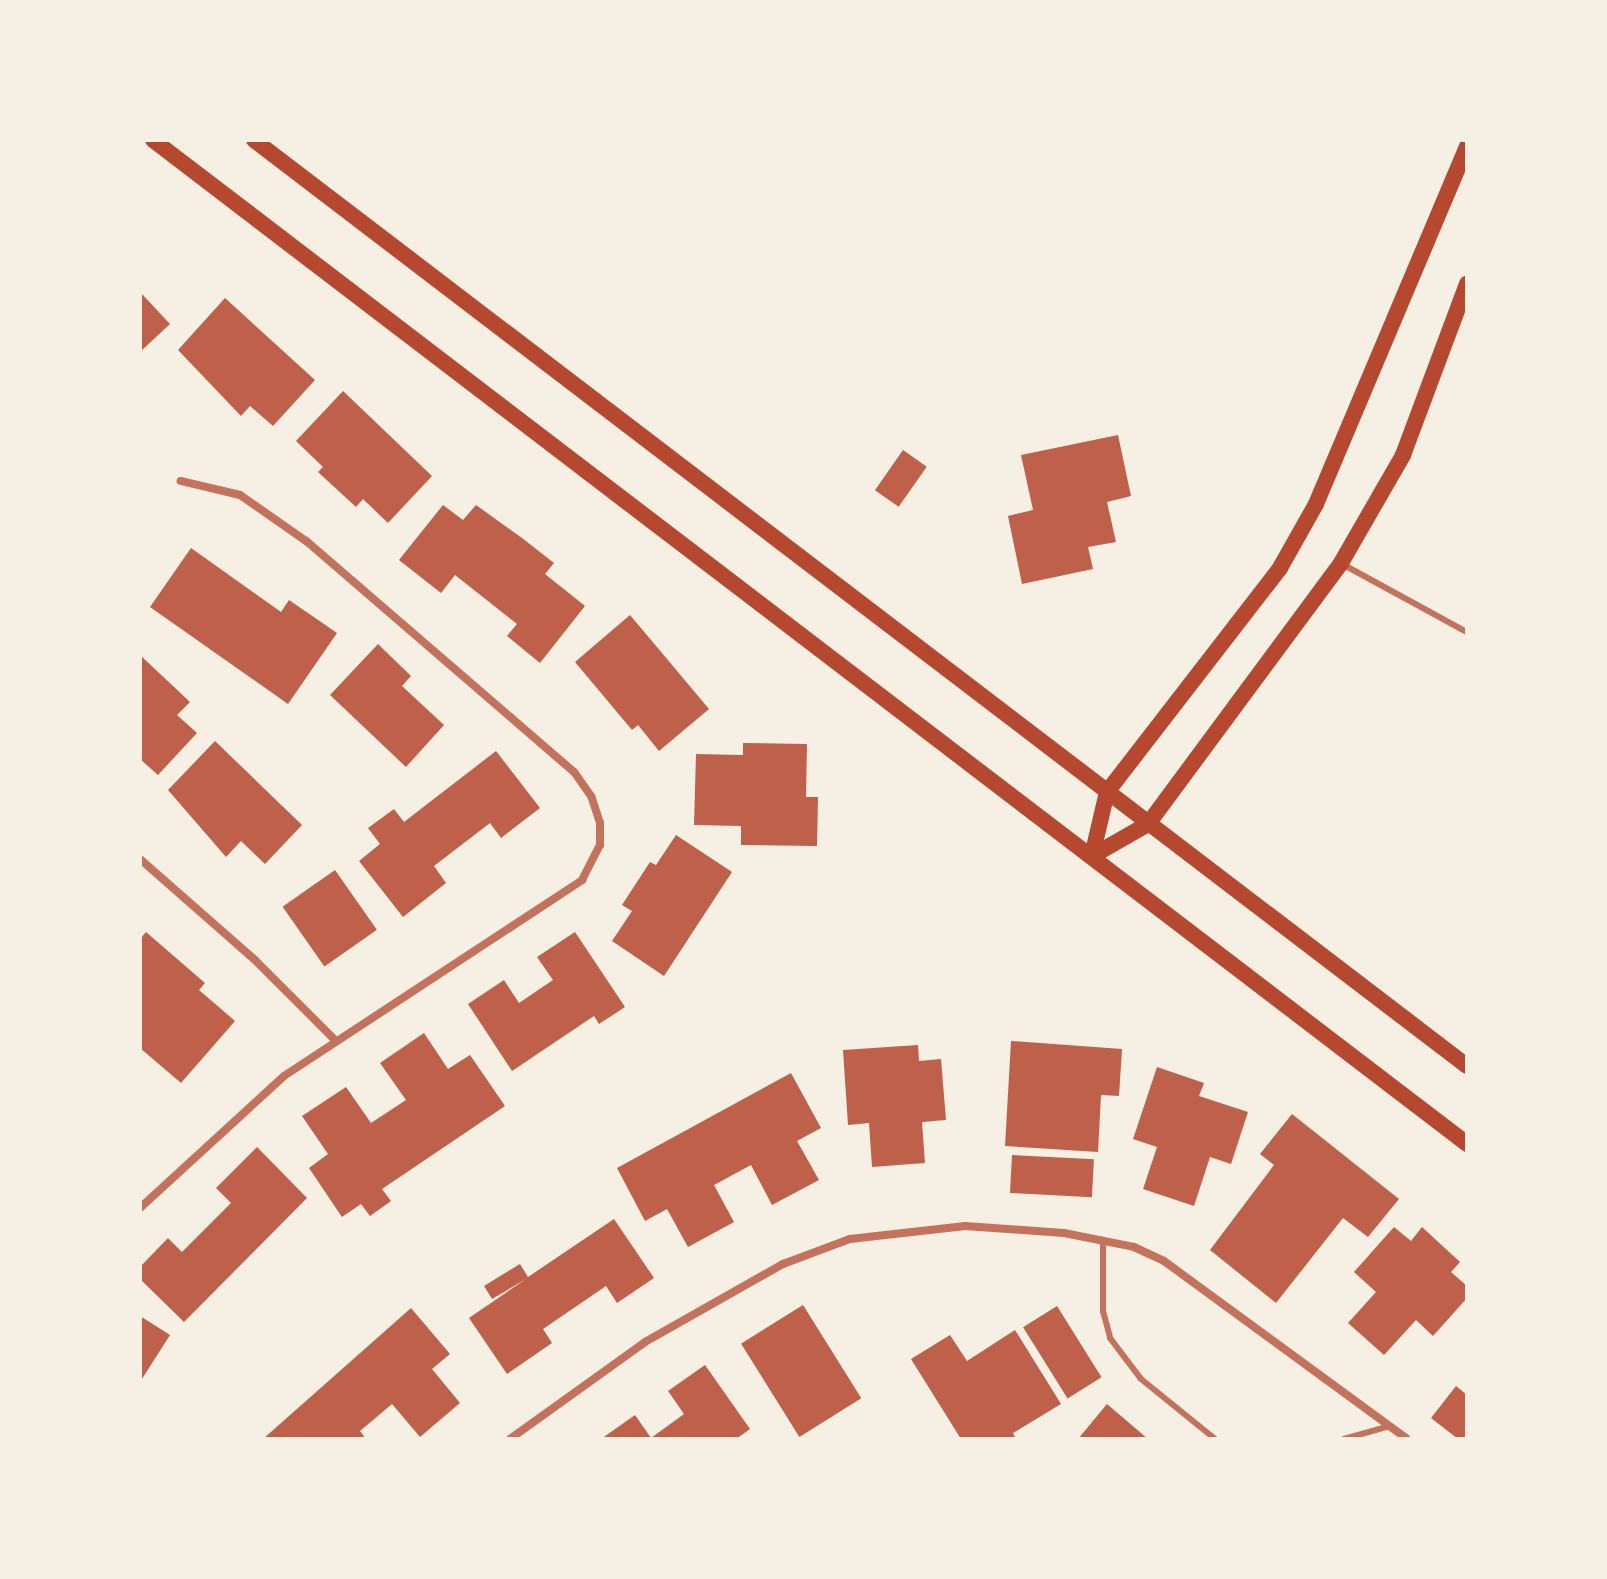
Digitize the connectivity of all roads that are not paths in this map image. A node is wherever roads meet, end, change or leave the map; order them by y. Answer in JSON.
{"nodes":[{"id":1,"x":153,"y":140,"type":"edge"},
{"id":2,"x":254,"y":140,"type":"edge"},
{"id":3,"x":1467,"y":146,"type":"edge"},
{"id":4,"x":1467,"y":284,"type":"edge"},
{"id":5,"x":181,"y":481,"type":"dead end"},
{"id":6,"x":1341,"y":563,"type":"junction"},
{"id":7,"x":1467,"y":632,"type":"edge"},
{"id":8,"x":1107,"y":792,"type":"junction"},
{"id":9,"x":1148,"y":824,"type":"junction"},
{"id":10,"x":1092,"y":856,"type":"junction"},
{"id":11,"x":140,"y":859,"type":"edge"},
{"id":12,"x":336,"y":1041,"type":"junction"},
{"id":13,"x":1467,"y":1066,"type":"edge"},
{"id":14,"x":1467,"y":1144,"type":"edge"},
{"id":15,"x":140,"y":1208,"type":"edge"},
{"id":16,"x":1103,"y":1240,"type":"junction"},
{"id":17,"x":1390,"y":1426,"type":"junction"},
{"id":18,"x":510,"y":1439,"type":"edge"},
{"id":19,"x":1215,"y":1439,"type":"edge"},
{"id":20,"x":1344,"y":1439,"type":"edge"},
{"id":21,"x":1407,"y":1439,"type":"edge"}],
"edges":[{"from":1,"to":10,"type":"main road"},
{"from":2,"to":8,"type":"main road"},
{"from":3,"to":8,"type":"main road"},
{"from":4,"to":6,"type":"main road"},
{"from":5,"to":12,"type":"street"},
{"from":6,"to":7,"type":"lane"},
{"from":6,"to":9,"type":"main road"},
{"from":8,"to":9,"type":"main road"},
{"from":8,"to":10,"type":"main road"},
{"from":9,"to":10,"type":"main road"},
{"from":9,"to":13,"type":"main road"},
{"from":10,"to":14,"type":"main road"},
{"from":11,"to":12,"type":"street"},
{"from":12,"to":15,"type":"street"},
{"from":16,"to":17,"type":"street"},
{"from":16,"to":18,"type":"street"},
{"from":16,"to":19,"type":"lane"},
{"from":17,"to":20,"type":"lane"},
{"from":17,"to":21,"type":"street"}]}
